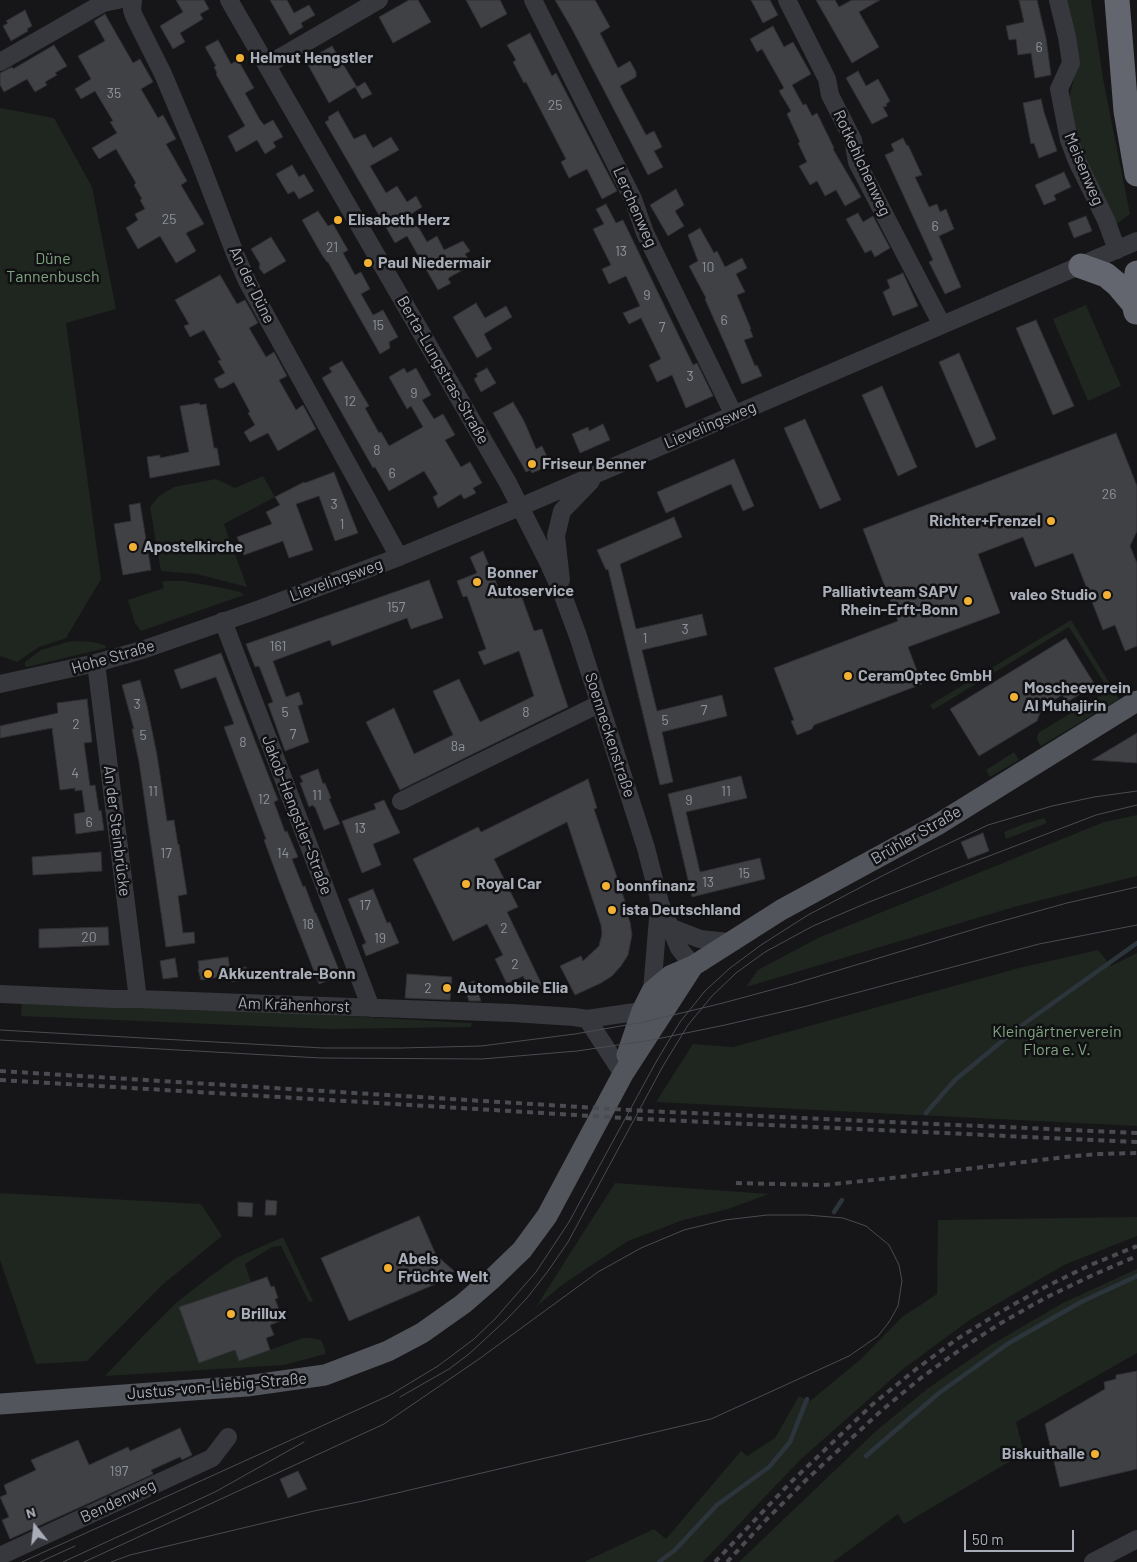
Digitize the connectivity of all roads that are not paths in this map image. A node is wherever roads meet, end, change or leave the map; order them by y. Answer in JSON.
{"nodes":[{"id":1,"x":118,"y":0,"type":"edge"},
{"id":2,"x":133,"y":0,"type":"edge"},
{"id":3,"x":229,"y":0,"type":"edge"},
{"id":4,"x":379,"y":0,"type":"edge"},
{"id":5,"x":533,"y":0,"type":"edge"},
{"id":6,"x":787,"y":0,"type":"edge"},
{"id":7,"x":1058,"y":0,"type":"edge"},
{"id":8,"x":1117,"y":0,"type":"edge"},
{"id":9,"x":0,"y":62,"type":"edge"},
{"id":10,"x":267,"y":66,"type":"junction"},
{"id":11,"x":1137,"y":174,"type":"edge"},
{"id":12,"x":1137,"y":241,"type":"edge"},
{"id":13,"x":1117,"y":250,"type":"junction"},
{"id":14,"x":1081,"y":266,"type":"junction"},
{"id":15,"x":1137,"y":273,"type":"edge"},
{"id":16,"x":1135,"y":310,"type":"edge"},
{"id":17,"x":942,"y":325,"type":"junction"},
{"id":18,"x":734,"y":415,"type":"junction"},
{"id":19,"x":600,"y":472,"type":"junction"},
{"id":20,"x":520,"y":507,"type":"junction"},
{"id":21,"x":399,"y":557,"type":"junction"},
{"id":22,"x":562,"y":593,"type":"junction"},
{"id":23,"x":223,"y":621,"type":"junction"},
{"id":24,"x":96,"y":663,"type":"junction"},
{"id":25,"x":0,"y":684,"type":"edge"},
{"id":26,"x":1137,"y":700,"type":"edge"},
{"id":27,"x":600,"y":704,"type":"junction"},
{"id":28,"x":401,"y":801,"type":"dead end"},
{"id":29,"x":660,"y":903,"type":"junction"},
{"id":30,"x":670,"y":927,"type":"junction"},
{"id":31,"x":729,"y":942,"type":"junction"},
{"id":32,"x":693,"y":966,"type":"junction"},
{"id":33,"x":652,"y":991,"type":"junction"},
{"id":34,"x":0,"y":994,"type":"edge"},
{"id":35,"x":138,"y":999,"type":"junction"},
{"id":36,"x":371,"y":1008,"type":"junction"},
{"id":37,"x":642,"y":1011,"type":"junction"},
{"id":38,"x":587,"y":1019,"type":"junction"},
{"id":39,"x":623,"y":1074,"type":"junction"},
{"id":40,"x":0,"y":1404,"type":"edge"},
{"id":41,"x":228,"y":1437,"type":"dead end"},
{"id":42,"x":1137,"y":1539,"type":"edge"},
{"id":43,"x":0,"y":1556,"type":"edge"},
{"id":44,"x":1094,"y":1562,"type":"edge"}],
"edges":[{"from":1,"to":9,"type":"street"},
{"from":2,"to":21,"type":"street","name":"An der Düne"},
{"from":3,"to":10,"type":"street","name":"Berta-Lungstras-Straße"},
{"from":4,"to":10,"type":"street"},
{"from":5,"to":18,"type":"street","name":"Lerchenweg"},
{"from":6,"to":17,"type":"street","name":"Rotkehlchenweg"},
{"from":7,"to":13,"type":"street","name":"Meisenweg"},
{"from":8,"to":11,"type":"highway"},
{"from":10,"to":20,"type":"street","name":"Berta-Lungstras-Straße"},
{"from":12,"to":13,"type":"street","name":"Lievelingsweg"},
{"from":13,"to":14,"type":"street","name":"Lievelingsweg"},
{"from":14,"to":16,"type":"highway"},
{"from":14,"to":17,"type":"street","name":"Lievelingsweg"},
{"from":15,"to":16,"type":"highway"},
{"from":17,"to":18,"type":"street","name":"Lievelingsweg"},
{"from":18,"to":19,"type":"street","name":"Lievelingsweg"},
{"from":19,"to":20,"type":"street","name":"Lievelingsweg"},
{"from":19,"to":22,"type":"street"},
{"from":20,"to":21,"type":"street","name":"Lievelingsweg"},
{"from":20,"to":22,"type":"street","name":"Soenneckenstraße"},
{"from":21,"to":23,"type":"street","name":"Lievelingsweg"},
{"from":22,"to":27,"type":"street","name":"Soenneckenstraße"},
{"from":23,"to":24,"type":"street","name":"Hohe Straße"},
{"from":23,"to":36,"type":"street","name":"Jakob-Hengstler-Straße"},
{"from":24,"to":25,"type":"street","name":"Hohe Straße"},
{"from":24,"to":35,"type":"street","name":"An der Steinbrücke"},
{"from":26,"to":31,"type":"main road","name":"Brühler Straße"},
{"from":27,"to":28,"type":"street"},
{"from":27,"to":29,"type":"street","name":"Soenneckenstraße"},
{"from":29,"to":30,"type":"street","name":"Soenneckenstraße"},
{"from":29,"to":33,"type":"street"},
{"from":30,"to":31,"type":"street"},
{"from":30,"to":32,"type":"street","name":"Soenneckenstraße"},
{"from":31,"to":32,"type":"main road","name":"Brühler Straße"},
{"from":32,"to":33,"type":"main road","name":"Justus-von-Liebig-Straße"},
{"from":32,"to":39,"type":"main road","name":"Justus-von-Liebig-Straße"},
{"from":33,"to":37,"type":"main road","name":"Justus-von-Liebig-Straße"},
{"from":34,"to":35,"type":"street","name":"Am Krähenhorst"},
{"from":35,"to":36,"type":"street","name":"Am Krähenhorst"},
{"from":36,"to":38,"type":"street","name":"Am Krähenhorst"},
{"from":37,"to":38,"type":"street","name":"Am Krähenhorst"},
{"from":37,"to":39,"type":"main road","name":"Justus-von-Liebig-Straße"},
{"from":38,"to":39,"type":"street"},
{"from":39,"to":40,"type":"main road","name":"Justus-von-Liebig-Straße"},
{"from":41,"to":43,"type":"street","name":"Bendenweg"},
{"from":42,"to":44,"type":"street"}]}
